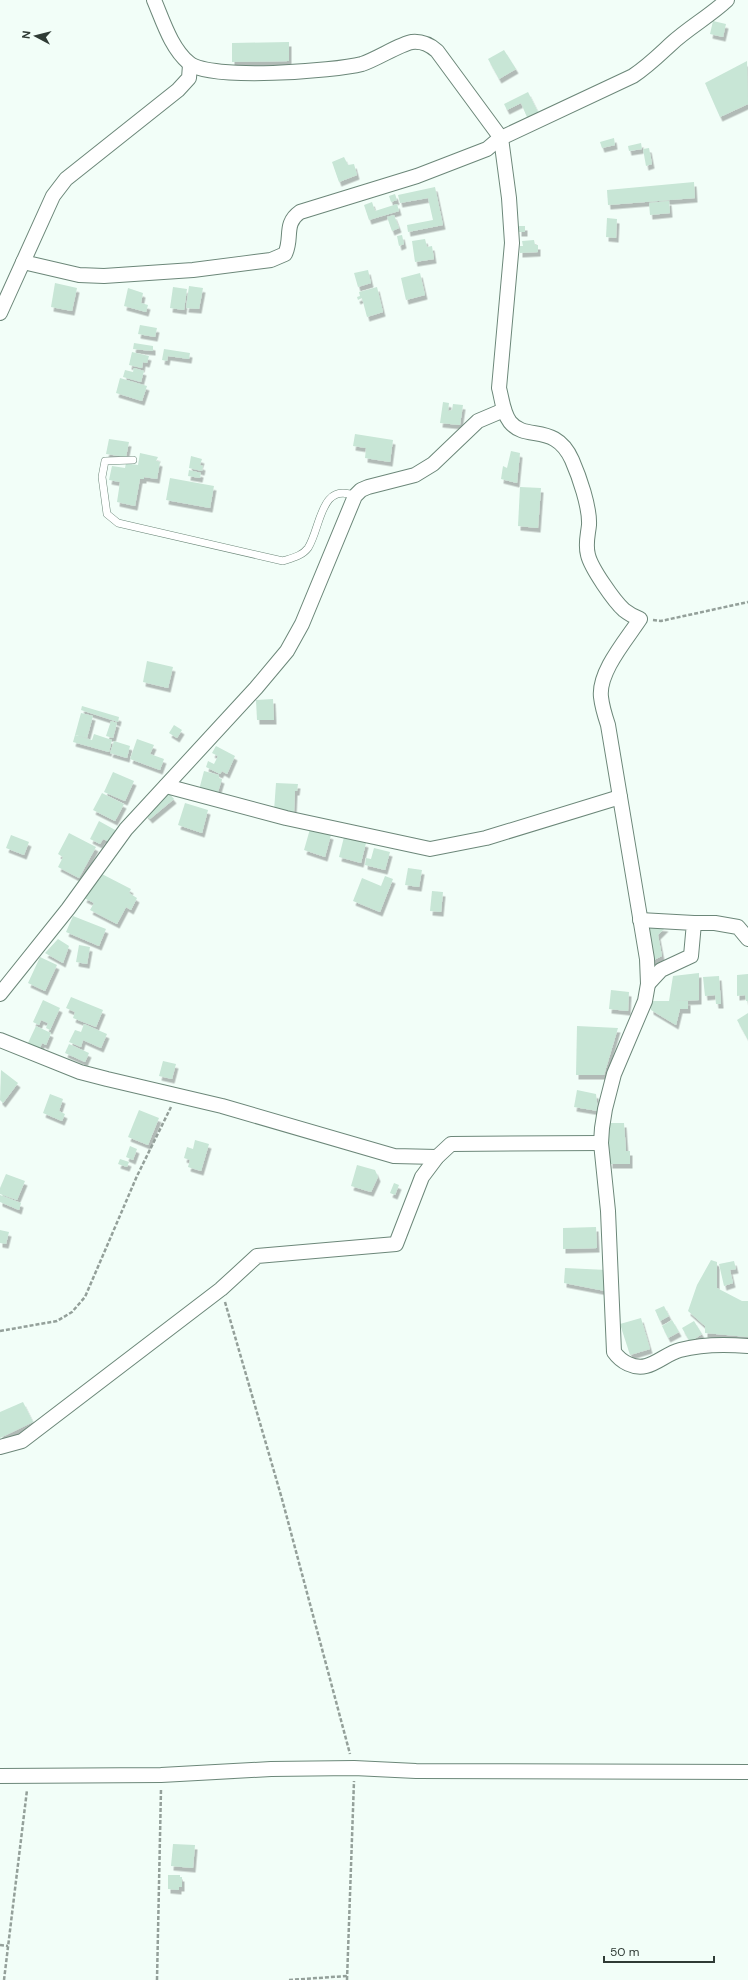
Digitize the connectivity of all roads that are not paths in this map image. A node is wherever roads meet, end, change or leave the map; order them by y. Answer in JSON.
{"nodes":[{"id":1,"x":154,"y":0,"type":"edge"},
{"id":2,"x":727,"y":0,"type":"edge"},
{"id":3,"x":190,"y":65,"type":"junction"},
{"id":4,"x":500,"y":138,"type":"junction"},
{"id":5,"x":23,"y":262,"type":"junction"},
{"id":6,"x":0,"y":313,"type":"edge"},
{"id":7,"x":504,"y":410,"type":"junction"},
{"id":8,"x":133,"y":460,"type":"dead end"},
{"id":9,"x":355,"y":496,"type":"junction"},
{"id":10,"x":166,"y":786,"type":"junction"},
{"id":11,"x":620,"y":798,"type":"junction"},
{"id":12,"x":640,"y":920,"type":"junction"},
{"id":13,"x":694,"y":923,"type":"junction"},
{"id":14,"x":748,"y":939,"type":"edge"},
{"id":15,"x":648,"y":984,"type":"junction"},
{"id":16,"x":0,"y":994,"type":"edge"},
{"id":17,"x":0,"y":1040,"type":"edge"},
{"id":18,"x":601,"y":1143,"type":"junction"},
{"id":19,"x":437,"y":1158,"type":"junction"},
{"id":20,"x":748,"y":1346,"type":"edge"},
{"id":21,"x":0,"y":1447,"type":"edge"},
{"id":22,"x":748,"y":1772,"type":"edge"},
{"id":23,"x":0,"y":1776,"type":"edge"}],
"edges":[{"from":1,"to":3,"type":"street"},
{"from":2,"to":4,"type":"street"},
{"from":3,"to":4,"type":"street"},
{"from":3,"to":5,"type":"street"},
{"from":4,"to":5,"type":"street"},
{"from":4,"to":7,"type":"street"},
{"from":5,"to":6,"type":"street"},
{"from":7,"to":9,"type":"street"},
{"from":7,"to":11,"type":"street"},
{"from":8,"to":9,"type":"lane"},
{"from":9,"to":10,"type":"street"},
{"from":10,"to":11,"type":"street"},
{"from":10,"to":16,"type":"street"},
{"from":11,"to":12,"type":"street"},
{"from":12,"to":13,"type":"street"},
{"from":12,"to":15,"type":"street"},
{"from":13,"to":14,"type":"street"},
{"from":13,"to":15,"type":"street"},
{"from":15,"to":18,"type":"street"},
{"from":17,"to":19,"type":"street"},
{"from":18,"to":19,"type":"street"},
{"from":18,"to":20,"type":"street"},
{"from":19,"to":21,"type":"street"},
{"from":22,"to":23,"type":"street"}]}
